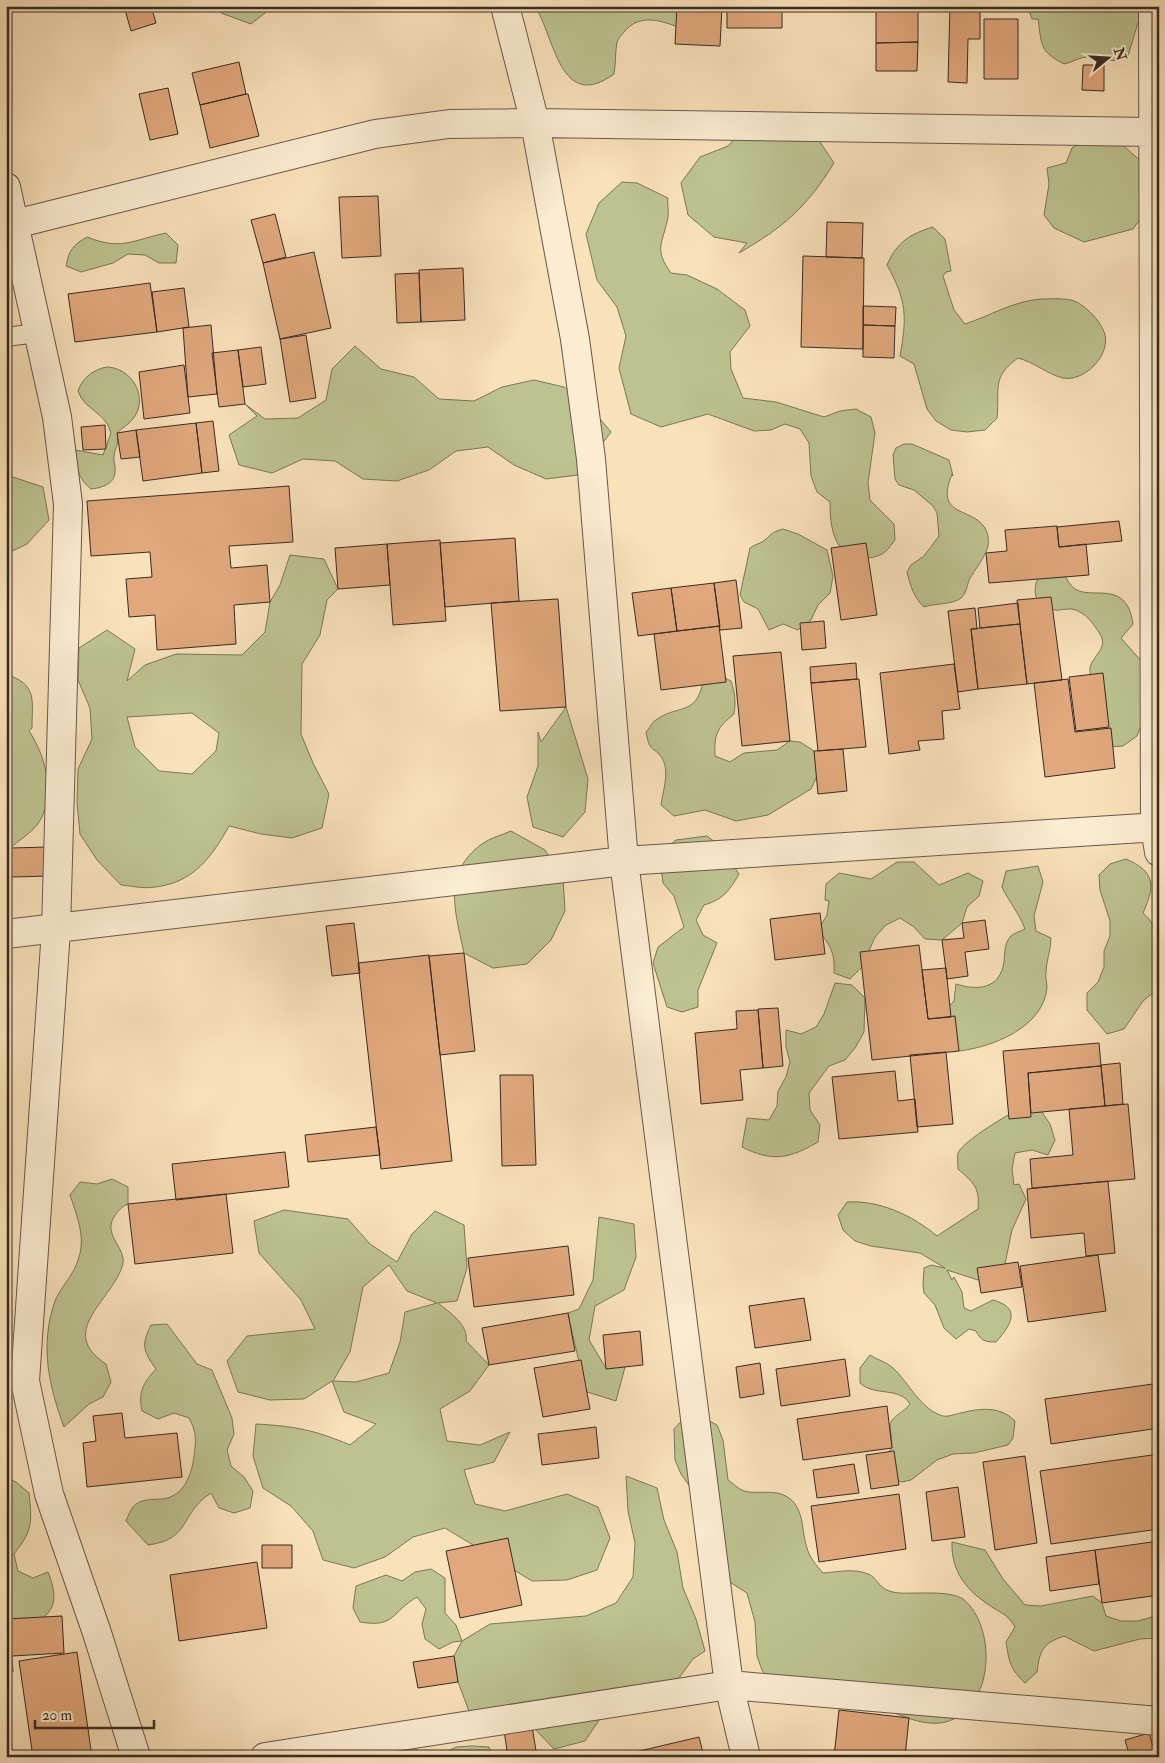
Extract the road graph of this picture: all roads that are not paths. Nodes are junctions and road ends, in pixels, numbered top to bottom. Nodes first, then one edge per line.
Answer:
1 (505, 6) edge
2 (1153, 6) edge
3 (535, 122) junction
4 (1152, 132) junction
5 (6, 187) edge
6 (15, 224) junction
7 (37, 333) junction
8 (6, 336) edge
9 (1158, 836) edge
10 (624, 861) junction
11 (56, 930) junction
12 (6, 934) edge
13 (16, 1382) edge
14 (729, 1685) junction
15 (1159, 1721) edge
16 (136, 1757) edge
17 (265, 1757) edge
18 (746, 1757) edge

1 - 3 street
2 - 4 street
3 - 4 street
3 - 6 street
3 - 10 street
4 - 9 street
5 - 6 street
6 - 7 street
7 - 8 lane
7 - 11 street
9 - 10 street
10 - 11 street
10 - 14 street
11 - 12 street
11 - 13 street
13 - 16 street
14 - 15 street
14 - 17 street
14 - 18 street

